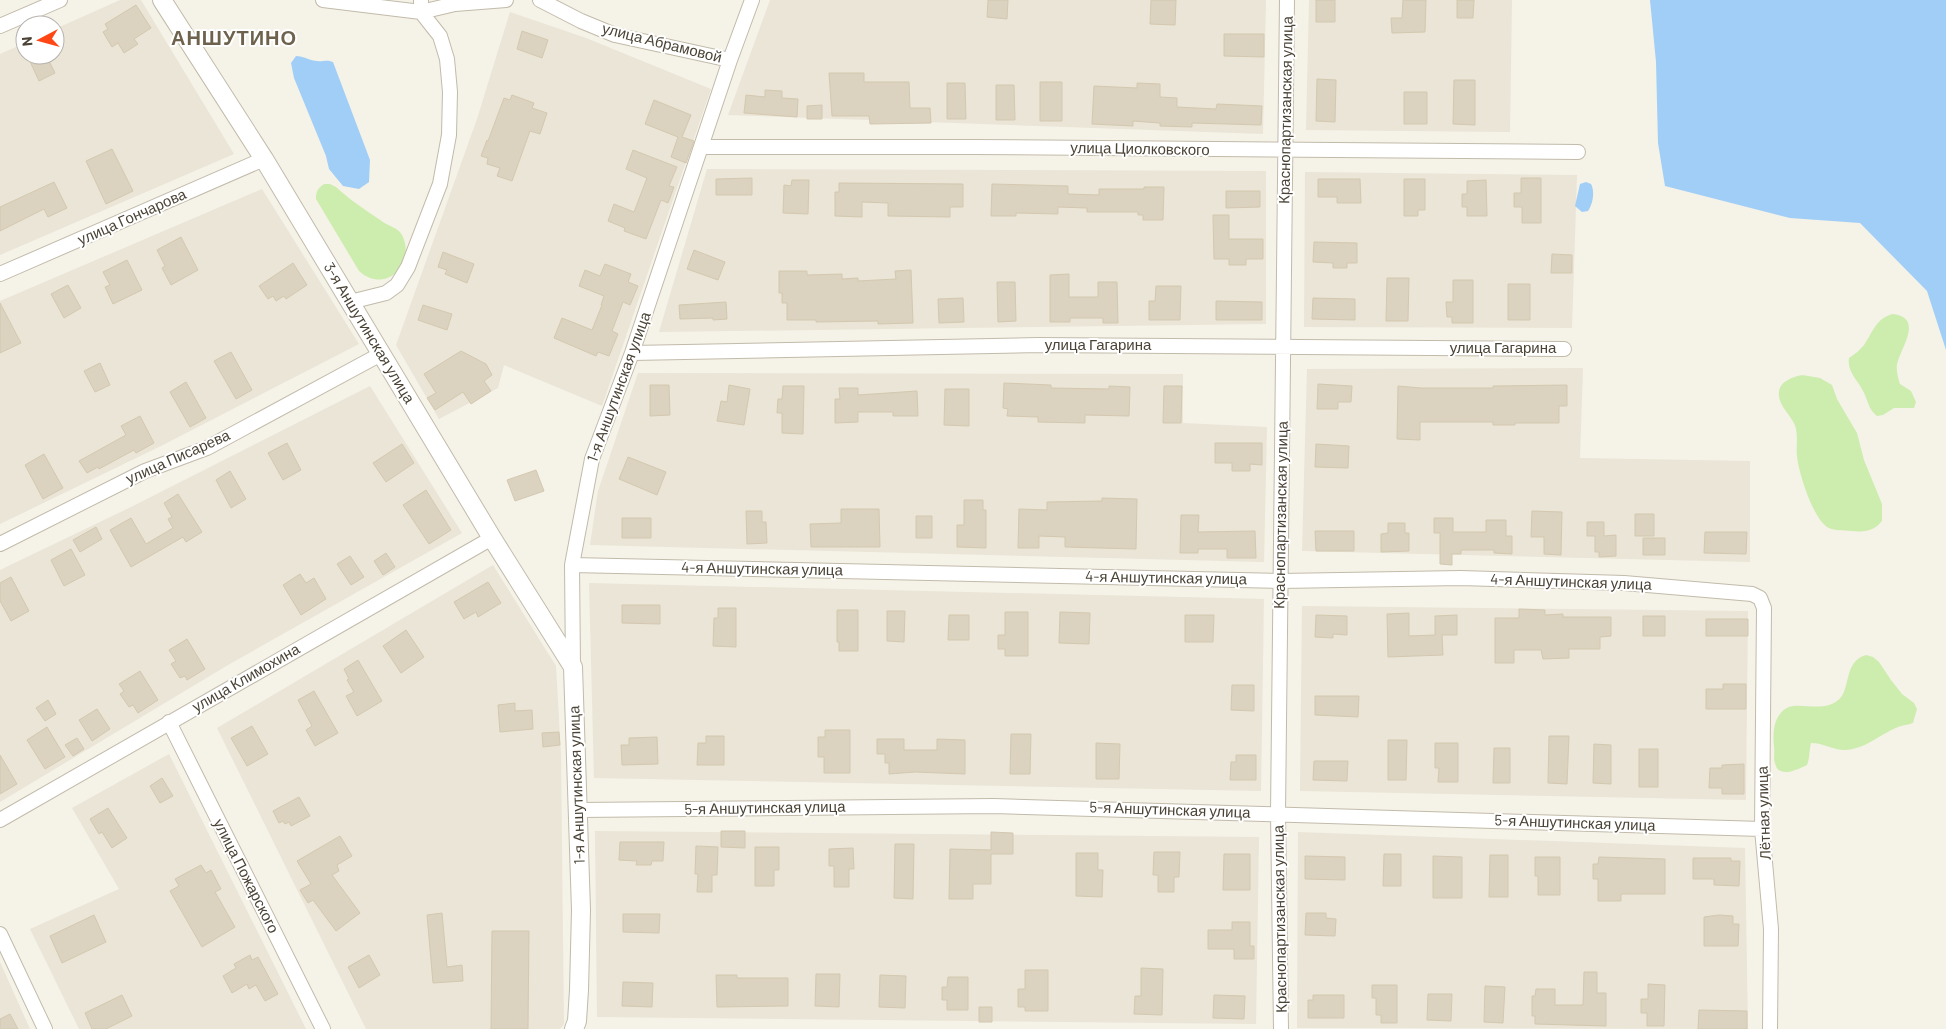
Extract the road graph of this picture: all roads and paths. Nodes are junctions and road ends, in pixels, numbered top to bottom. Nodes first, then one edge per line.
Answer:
1 (60, 0) edge
2 (162, 0) edge
3 (323, 0) edge
4 (506, 0) edge
5 (540, 0) edge
6 (752, 0) edge
7 (1287, 0) edge
8 (421, 6) edge
9 (0, 26) edge
10 (730, 60) junction
11 (702, 147) junction
12 (1286, 151) junction
13 (1578, 152) dead end
14 (264, 159) junction
15 (0, 274) edge
16 (350, 302) junction
17 (1283, 347) junction
18 (1564, 349) dead end
19 (632, 353) junction
20 (382, 354) junction
21 (492, 538) junction
22 (0, 544) edge
23 (572, 565) junction
24 (1281, 581) junction
25 (1760, 598) joint
26 (574, 667) junction
27 (169, 722) junction
28 (579, 810) junction
29 (1278, 813) junction
30 (0, 820) edge
31 (1762, 830) junction
32 (0, 934) edge
33 (45, 1029) edge
34 (322, 1029) edge
35 (574, 1029) edge
36 (1281, 1029) edge
37 (1770, 1029) edge

1 - 9 street
2 - 14 street, 3-я Аншутинская улица
3 - 8 street
4 - 8 street
5 - 10 street, улица Абрамовой
6 - 10 street, 1-я Аншутинская улица
7 - 12 street, Краснопартизанская улица
8 - 16 street
10 - 11 street, 1-я Аншутинская улица
11 - 12 street, улица Циолковского
11 - 19 street, 1-я Аншутинская улица
12 - 13 street, улица Циолковского
12 - 17 street, Краснопартизанская улица
14 - 15 street, улица Гончарова
14 - 16 street, 3-я Аншутинская улица
16 - 20 street, 3-я Аншутинская улица
17 - 18 street, улица Гагарина
17 - 19 street, улица Гагарина
17 - 24 street, Краснопартизанская улица
19 - 23 street, 1-я Аншутинская улица
20 - 21 street, 3-я Аншутинская улица
20 - 22 street, улица Писарева
21 - 26 street, 3-я Аншутинская улица
21 - 27 street, улица Климохина
23 - 24 street, 4-я Аншутинская улица
23 - 26 street, 1-я Аншутинская улица
24 - 25 street, 4-я Аншутинская улица
24 - 29 street, Краснопартизанская улица
25 - 31 street, Лётная улица
26 - 28 street, 1-я Аншутинская улица
27 - 30 street, улица Климохина
27 - 34 street, улица Пожарского
28 - 29 street, 5-я Аншутинская улица
28 - 35 street, 1-я Аншутинская улица
29 - 31 street, 5-я Аншутинская улица
29 - 36 street, Краснопартизанская улица
31 - 37 street, Лётная улица
32 - 33 street

